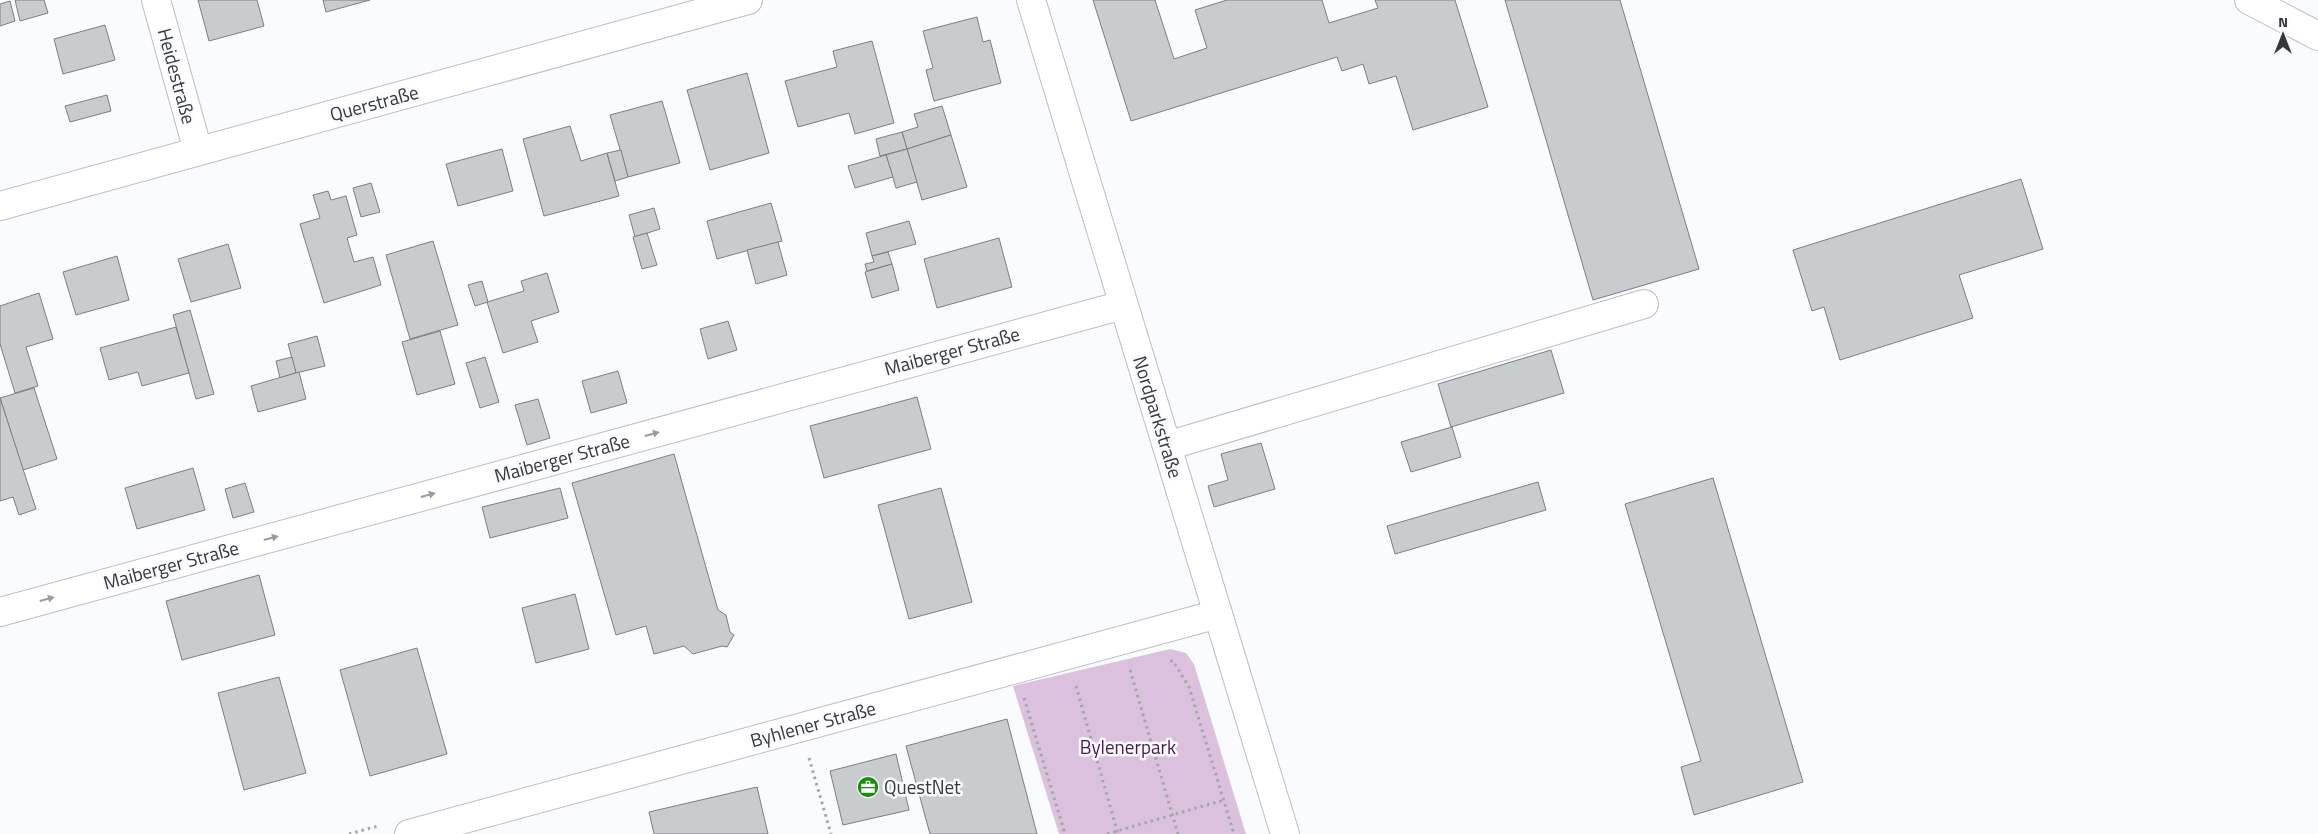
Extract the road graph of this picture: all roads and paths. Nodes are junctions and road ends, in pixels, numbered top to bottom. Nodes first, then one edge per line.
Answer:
1 (156, 0) edge
2 (748, 0) edge
3 (1031, 0) edge
4 (2249, 0) edge
5 (2318, 36) edge
6 (198, 151) junction
7 (0, 206) edge
8 (1123, 304) junction
9 (1644, 304) dead end
10 (1166, 446) junction
11 (0, 612) edge
12 (1218, 614) junction
13 (1164, 662) dead end
14 (1129, 664) dead end
15 (1074, 678) dead end
16 (1022, 692) dead end
17 (807, 752) dead end
18 (1224, 800) junction
19 (1173, 815) junction
20 (1118, 832) edge
21 (409, 834) edge
22 (831, 834) edge
23 (1065, 834) edge
24 (1107, 834) edge
25 (1178, 834) edge
26 (1234, 834) edge
27 (1285, 834) edge

1 - 6 street, Heidestraße
2 - 6 street, Querstraße
3 - 8 street, Nordparkstraße
4 - 5 street
6 - 7 street, Querstraße
8 - 10 street, Nordparkstraße
11 -> 8 street, Maiberger Straße
9 - 10 street
10 - 12 street, Nordparkstraße
12 - 21 street, Byhlener Straße
12 - 27 street, Nordparkstraße
13 - 18 path
14 - 19 path
15 - 20 path
16 - 23 path
17 - 22 path
18 - 19 path
18 - 26 path
19 - 20 path
19 - 25 path
20 - 24 path

